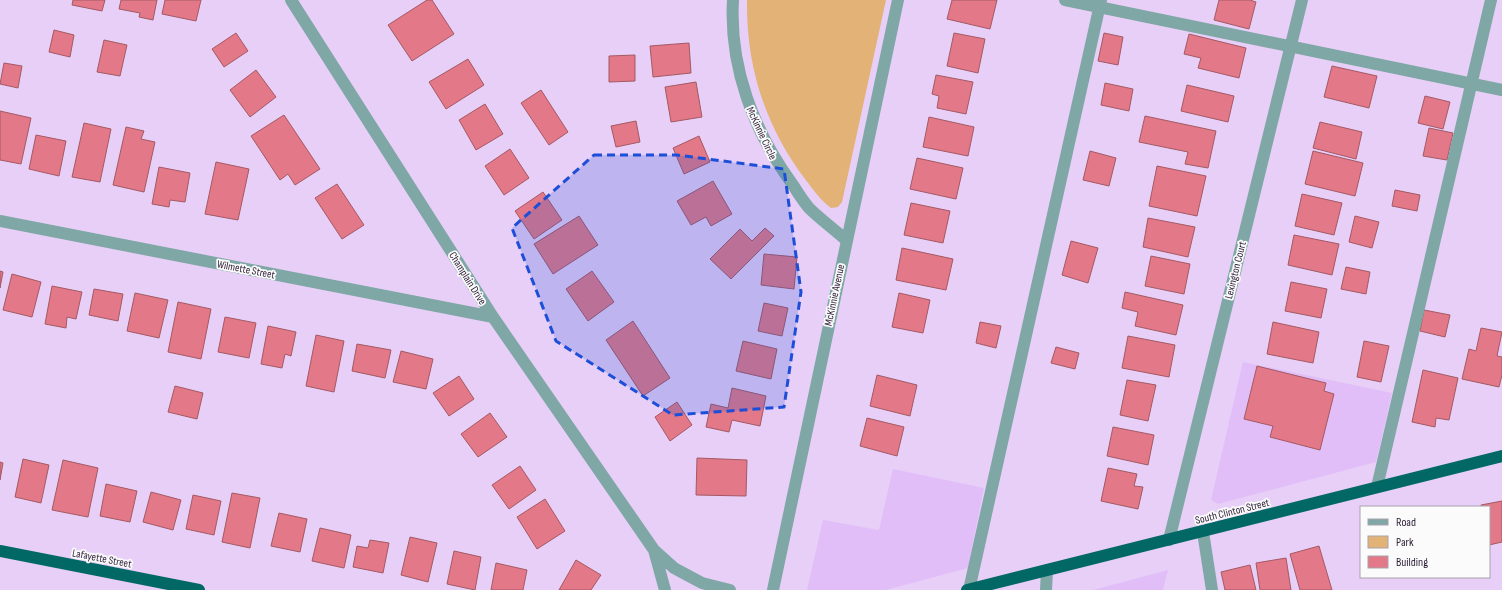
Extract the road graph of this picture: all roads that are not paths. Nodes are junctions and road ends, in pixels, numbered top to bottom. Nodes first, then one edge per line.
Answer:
1 (291, 0) edge
2 (734, 0) edge
3 (898, 0) edge
4 (1065, 0) edge
5 (1302, 0) edge
6 (1491, 0) edge
7 (1100, 3) edge
8 (1291, 46) junction
9 (1471, 84) junction
10 (1502, 90) edge
11 (0, 221) edge
12 (846, 240) junction
13 (493, 317) junction
14 (1502, 456) edge
15 (1377, 487) junction
16 (1203, 532) junction
17 (1169, 540) junction
18 (654, 550) junction
19 (0, 551) edge
20 (1047, 570) junction
21 (199, 590) edge
22 (665, 590) edge
23 (730, 590) edge
24 (773, 590) edge
25 (968, 590) edge
26 (1046, 590) edge
27 (1212, 590) edge

1 - 13 street, Champlain Drive
2 - 12 street, McKinnie Circle
3 - 12 street, McKinnie Avenue
4 - 7 street
5 - 8 street, Lexington Court
6 - 9 street
7 - 8 street
7 - 25 street
8 - 9 street
8 - 17 street, Lexington Court
9 - 10 street
9 - 15 street
11 - 13 street, Wilmette Street
12 - 24 street, McKinnie Avenue
13 - 18 street, Champlain Drive
14 - 15 highway, South Clinton Street
15 - 16 highway, South Clinton Street
16 - 17 highway, South Clinton Street
16 - 27 street
17 - 20 highway, South Clinton Street
18 - 22 street, Champlain Drive
18 - 23 street, Champlain Drive
19 - 21 highway, Lafayette Street
20 - 25 highway, South Clinton Street
20 - 26 street

